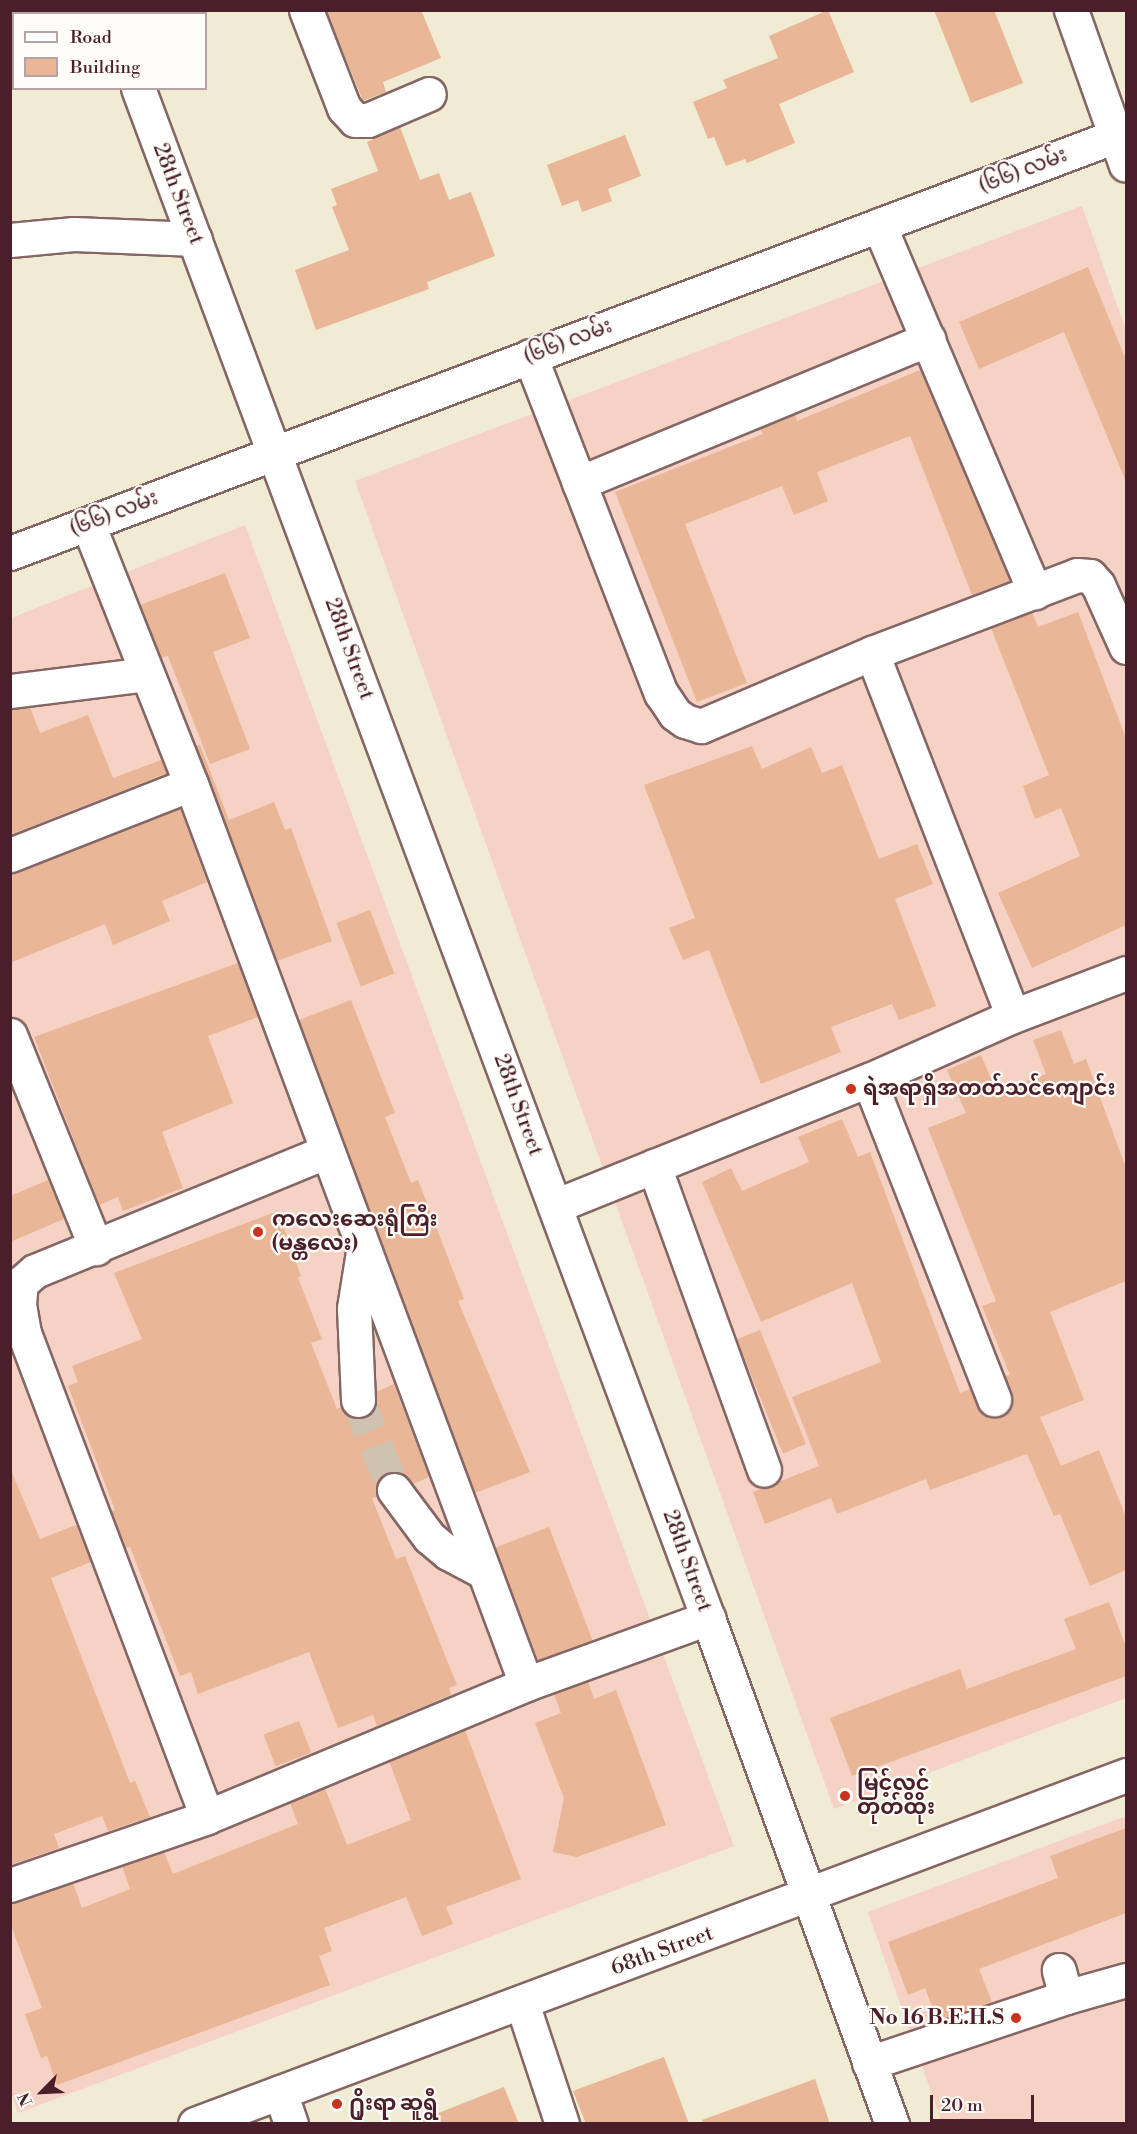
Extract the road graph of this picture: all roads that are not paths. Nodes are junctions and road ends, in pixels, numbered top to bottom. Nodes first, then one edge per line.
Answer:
1 (306, 10) edge
2 (1071, 10) edge
3 (139, 90) edge
4 (429, 94) dead end
5 (1123, 144) edge
6 (879, 225) junction
7 (195, 238) junction
8 (10, 240) edge
9 (928, 339) junction
10 (530, 356) junction
11 (276, 452) junction
12 (579, 483) junction
13 (88, 524) junction
14 (10, 553) edge
15 (1035, 592) junction
16 (1126, 647) edge
17 (872, 653) junction
18 (146, 674) junction
19 (10, 691) edge
20 (191, 784) junction
21 (10, 855) edge
22 (1126, 973) edge
23 (1013, 1016) junction
24 (10, 1035) edge
25 (869, 1080) junction
26 (325, 1152) junction
27 (654, 1166) junction
28 (555, 1206) junction
29 (96, 1248) junction
30 (363, 1251) junction
31 (17, 1336) edge
32 (994, 1399) dead end
33 (358, 1400) tunnel mouth
34 (764, 1470) dead end
35 (394, 1490) tunnel mouth
36 (484, 1572) junction
37 (708, 1618) junction
38 (526, 1684) junction
39 (1126, 1775) edge
40 (207, 1816) junction
41 (10, 1885) edge
42 (808, 1897) junction
43 (1126, 1980) edge
44 (522, 2003) junction
45 (869, 2063) junction
46 (280, 2092) junction
47 (195, 2124) edge
48 (291, 2124) edge
49 (562, 2124) edge
50 (892, 2124) edge

1 - 4 street
2 - 5 street
3 - 7 street, 28th Street
5 - 6 street, (၆၆) လမ်း
6 - 9 street
6 - 10 street, (၆၆) လမ်း
7 - 8 street
7 - 11 street, 28th Street
9 - 12 street
9 - 15 street
10 - 11 street, (၆၆) လမ်း
10 - 12 street
11 - 13 street, (၆၆) လမ်း
11 - 28 street, 28th Street
12 - 17 street
13 - 14 street, (၆၆) လမ်း
13 - 18 street
15 - 16 street
15 - 17 street
17 - 23 street
18 - 19 street
18 - 20 street
20 - 21 street
20 - 26 street
22 - 23 street
23 - 25 street
24 - 29 street
25 - 27 street
25 - 32 street
26 - 29 street
26 - 30 street
27 - 28 street
27 - 34 street
28 - 37 street, 28th Street
29 - 31 street
30 - 33 street
30 - 36 street
31 - 40 street
35 - 36 street
36 - 38 street
37 - 38 street
37 - 42 street, 28th Street
38 - 40 street
39 - 42 street, 68th Street
40 - 41 street
42 - 44 street, 68th Street
42 - 45 street, 28th Street
43 - 45 street
44 - 46 street, 68th Street
44 - 49 street
45 - 50 street, 28th Street
46 - 47 street, 68th Street
46 - 48 street

